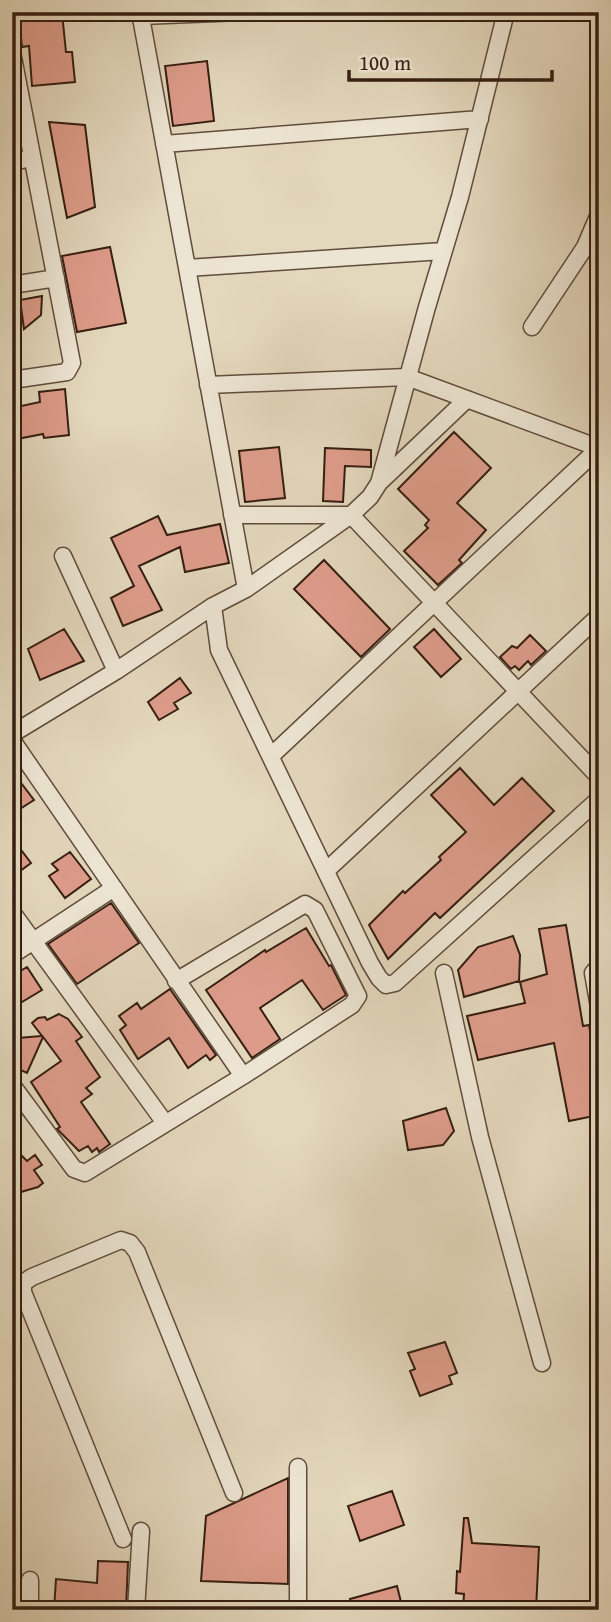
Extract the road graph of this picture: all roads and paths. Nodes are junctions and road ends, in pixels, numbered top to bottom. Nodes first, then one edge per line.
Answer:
1 (241, 12) edge
2 (506, 12) edge
3 (140, 14) edge
4 (12, 52) edge
5 (480, 119) junction
6 (164, 144) junction
7 (32, 158) junction
8 (12, 162) edge
9 (599, 214) edge
10 (443, 251) junction
11 (187, 268) junction
12 (56, 278) junction
13 (12, 285) edge
14 (532, 327) dead end
15 (407, 377) junction
16 (12, 380) edge
17 (208, 385) junction
18 (467, 399) junction
19 (599, 448) edge
20 (379, 483) junction
21 (232, 515) junction
22 (351, 515) junction
23 (63, 556) dead end
24 (246, 589) junction
25 (434, 603) junction
26 (213, 606) junction
27 (599, 616) edge
28 (116, 671) junction
29 (518, 691) junction
30 (12, 734) edge
31 (12, 740) edge
32 (271, 756) junction
33 (599, 778) edge
34 (599, 799) edge
35 (327, 870) junction
36 (114, 888) junction
37 (12, 912) edge
38 (33, 940) junction
39 (12, 955) edge
40 (599, 966) edge
41 (444, 973) dead end
42 (176, 981) junction
43 (599, 1007) edge
44 (243, 1076) junction
45 (12, 1084) edge
46 (165, 1123) junction
47 (542, 1363) dead end
48 (298, 1467) dead end
49 (233, 1493) dead end
50 (141, 1531) dead end
51 (123, 1539) dead end
52 (30, 1580) dead end
53 (30, 1610) edge
54 (136, 1610) edge
55 (298, 1610) edge

1 - 3 street
2 - 5 street
3 - 6 street
4 - 7 street
5 - 6 street
5 - 10 street
6 - 11 street
7 - 8 street
7 - 12 street
9 - 14 street
10 - 11 street
10 - 15 street
11 - 17 street
12 - 13 street
12 - 16 street
15 - 17 street
15 - 18 street
15 - 20 street
17 - 21 street
18 - 19 street
18 - 20 street
19 - 25 street
20 - 22 street
21 - 22 street
21 - 24 street
22 - 24 street
22 - 25 street
23 - 28 street
24 - 26 street
25 - 29 street
25 - 32 street
26 - 28 street
26 - 32 street
27 - 29 street
28 - 30 street
29 - 33 street
29 - 35 street
31 - 36 street
32 - 35 street
34 - 35 street
36 - 38 street
36 - 42 street
37 - 38 street
38 - 39 street
38 - 46 street
40 - 43 street
41 - 47 street
42 - 44 street
42 - 44 street
44 - 46 street
45 - 46 street
48 - 55 street
49 - 51 street
50 - 54 street
52 - 53 street

